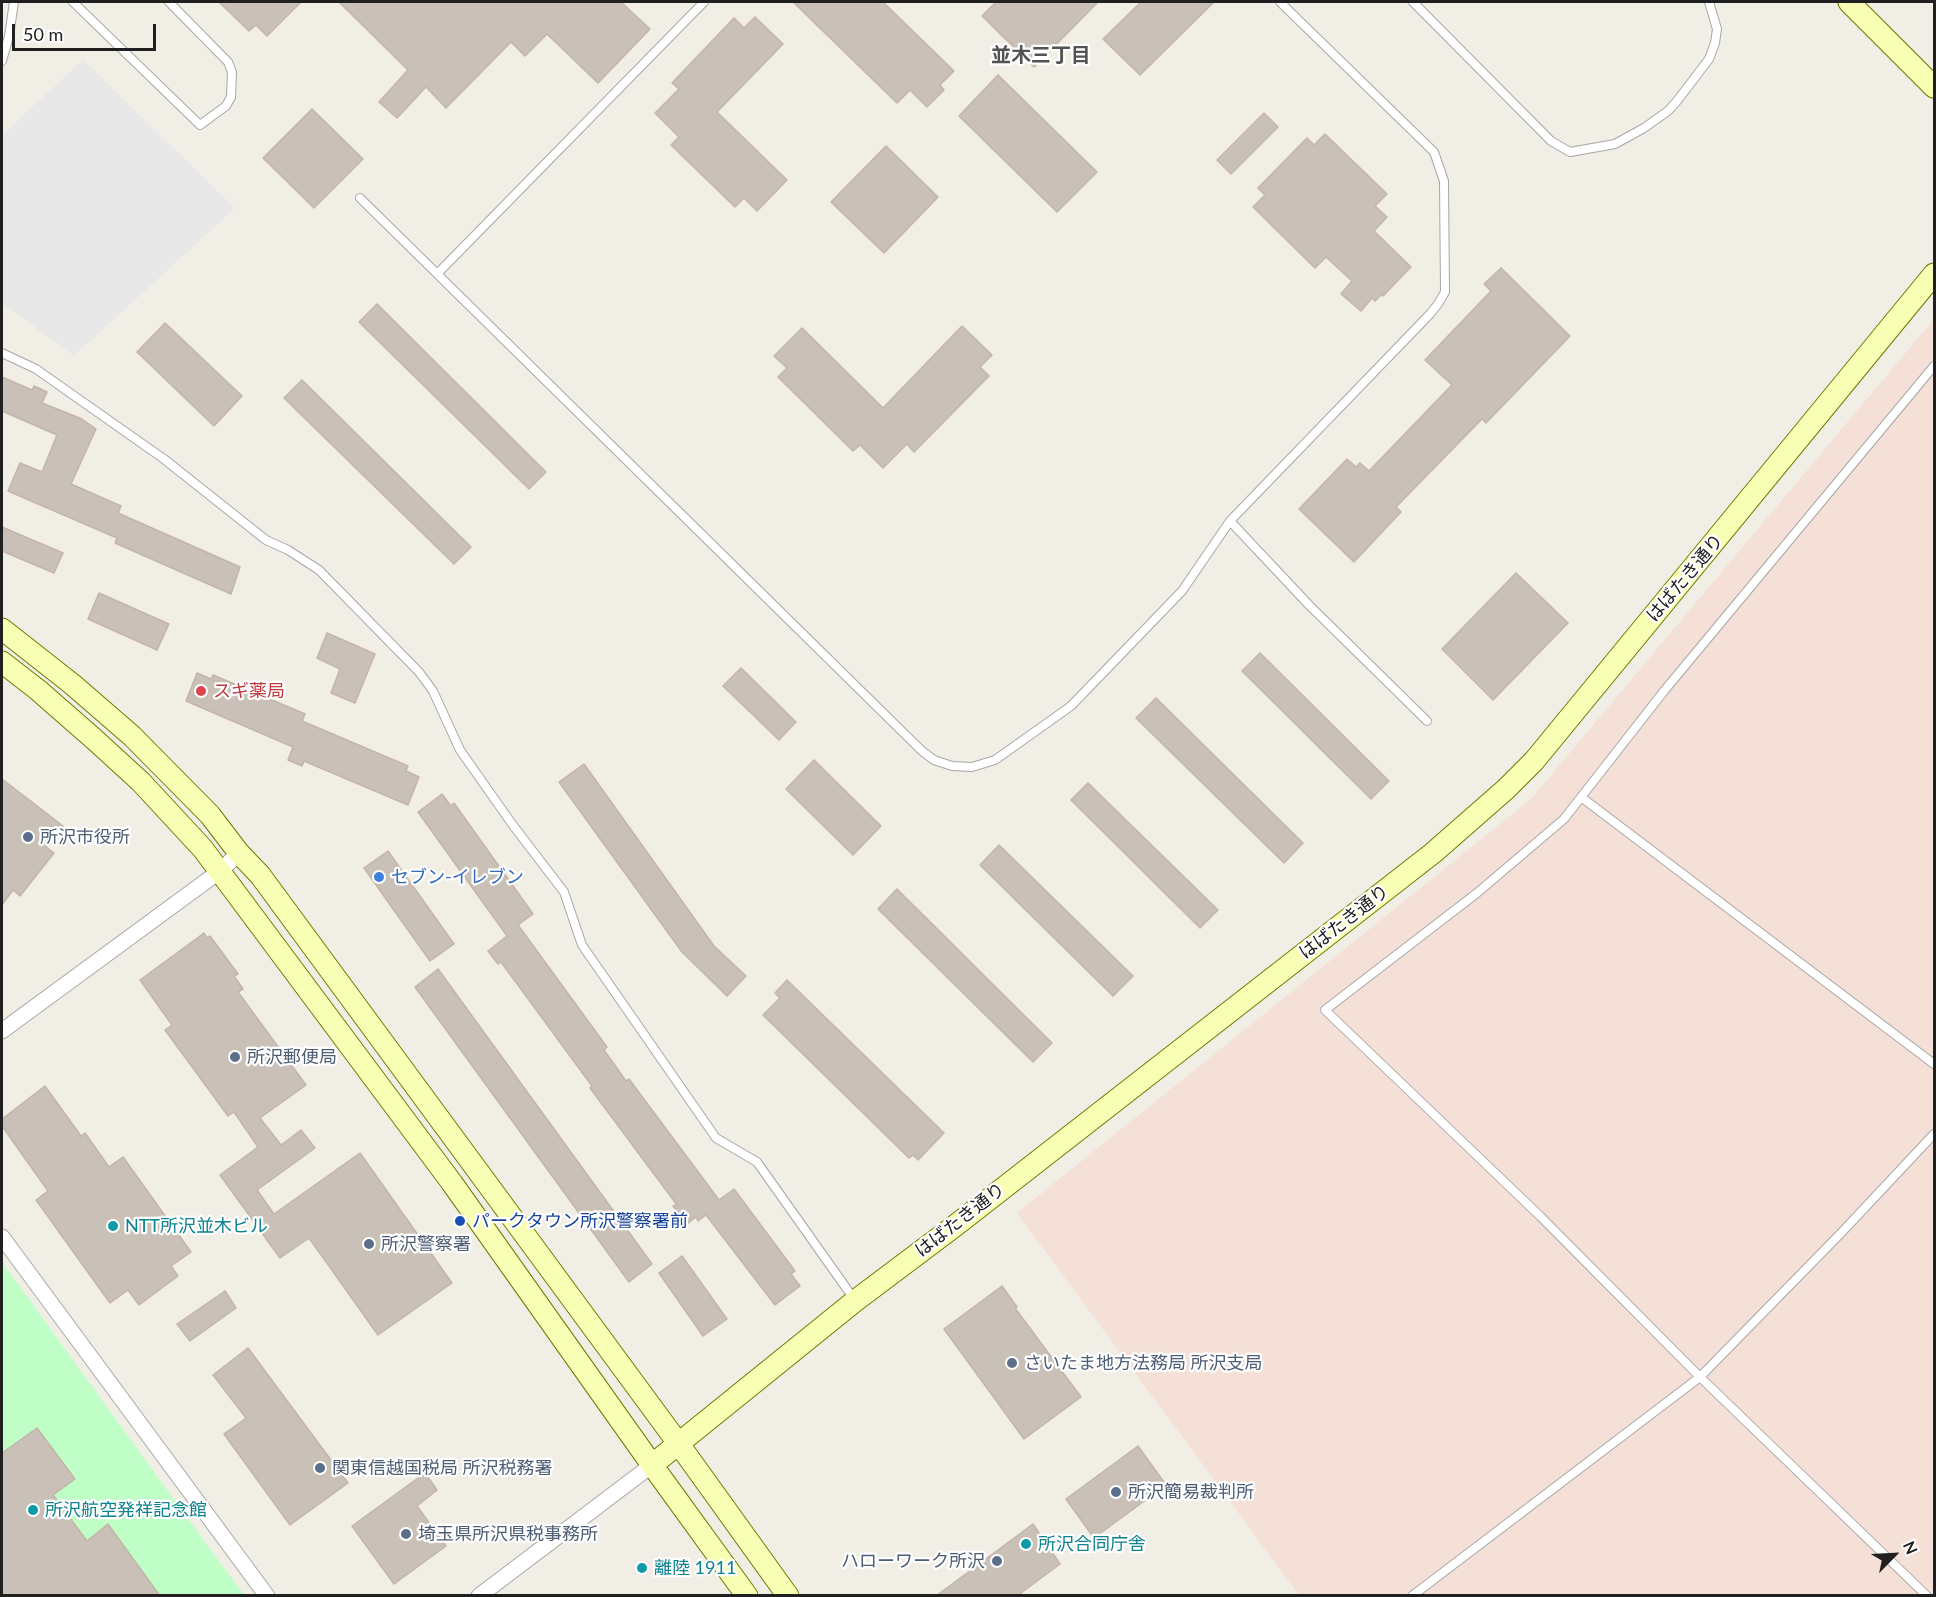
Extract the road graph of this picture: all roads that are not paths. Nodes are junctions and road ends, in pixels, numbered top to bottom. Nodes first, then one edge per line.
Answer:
1 (14, 2) edge
2 (73, 2) edge
3 (169, 2) edge
4 (704, 2) edge
5 (1280, 2) edge
6 (1413, 2) edge
7 (1709, 2) edge
8 (1849, 2) edge
9 (2, 61) edge
10 (1935, 87) edge
11 (360, 198) dead end
12 (438, 273) junction
13 (1935, 274) edge
14 (2, 353) edge
15 (1935, 366) edge
16 (1230, 521) junction
17 (2, 629) edge
18 (2, 662) edge
19 (1427, 721) dead end
20 (1581, 797) junction
21 (239, 853) junction
22 (220, 871) junction
23 (2, 1031) edge
24 (1935, 1064) edge
25 (1935, 1134) edge
26 (2, 1237) edge
27 (855, 1301) junction
28 (1700, 1377) junction
29 (678, 1443) junction
30 (652, 1465) junction
31 (267, 1596) edge
32 (479, 1596) edge
33 (747, 1596) edge
34 (788, 1596) edge
35 (1412, 1596) edge
36 (1927, 1596) edge

1 - 9 lane
2 - 3 lane
4 - 12 lane
5 - 16 lane
6 - 7 lane
8 - 10 street
11 - 12 lane
12 - 16 lane
13 - 27 street, はばたき通り
14 - 27 lane
15 - 20 lane
16 - 19 lane
17 - 21 street
18 - 22 street
20 - 24 lane
20 - 28 lane
21 - 22 street
21 - 29 street
22 - 23 street
22 - 30 street
25 - 28 lane
26 - 31 street
27 - 29 street, はばたき通り
28 - 35 lane
28 - 36 lane
29 - 30 street, はばたき通り
29 - 34 street
30 - 32 street
30 - 33 street

